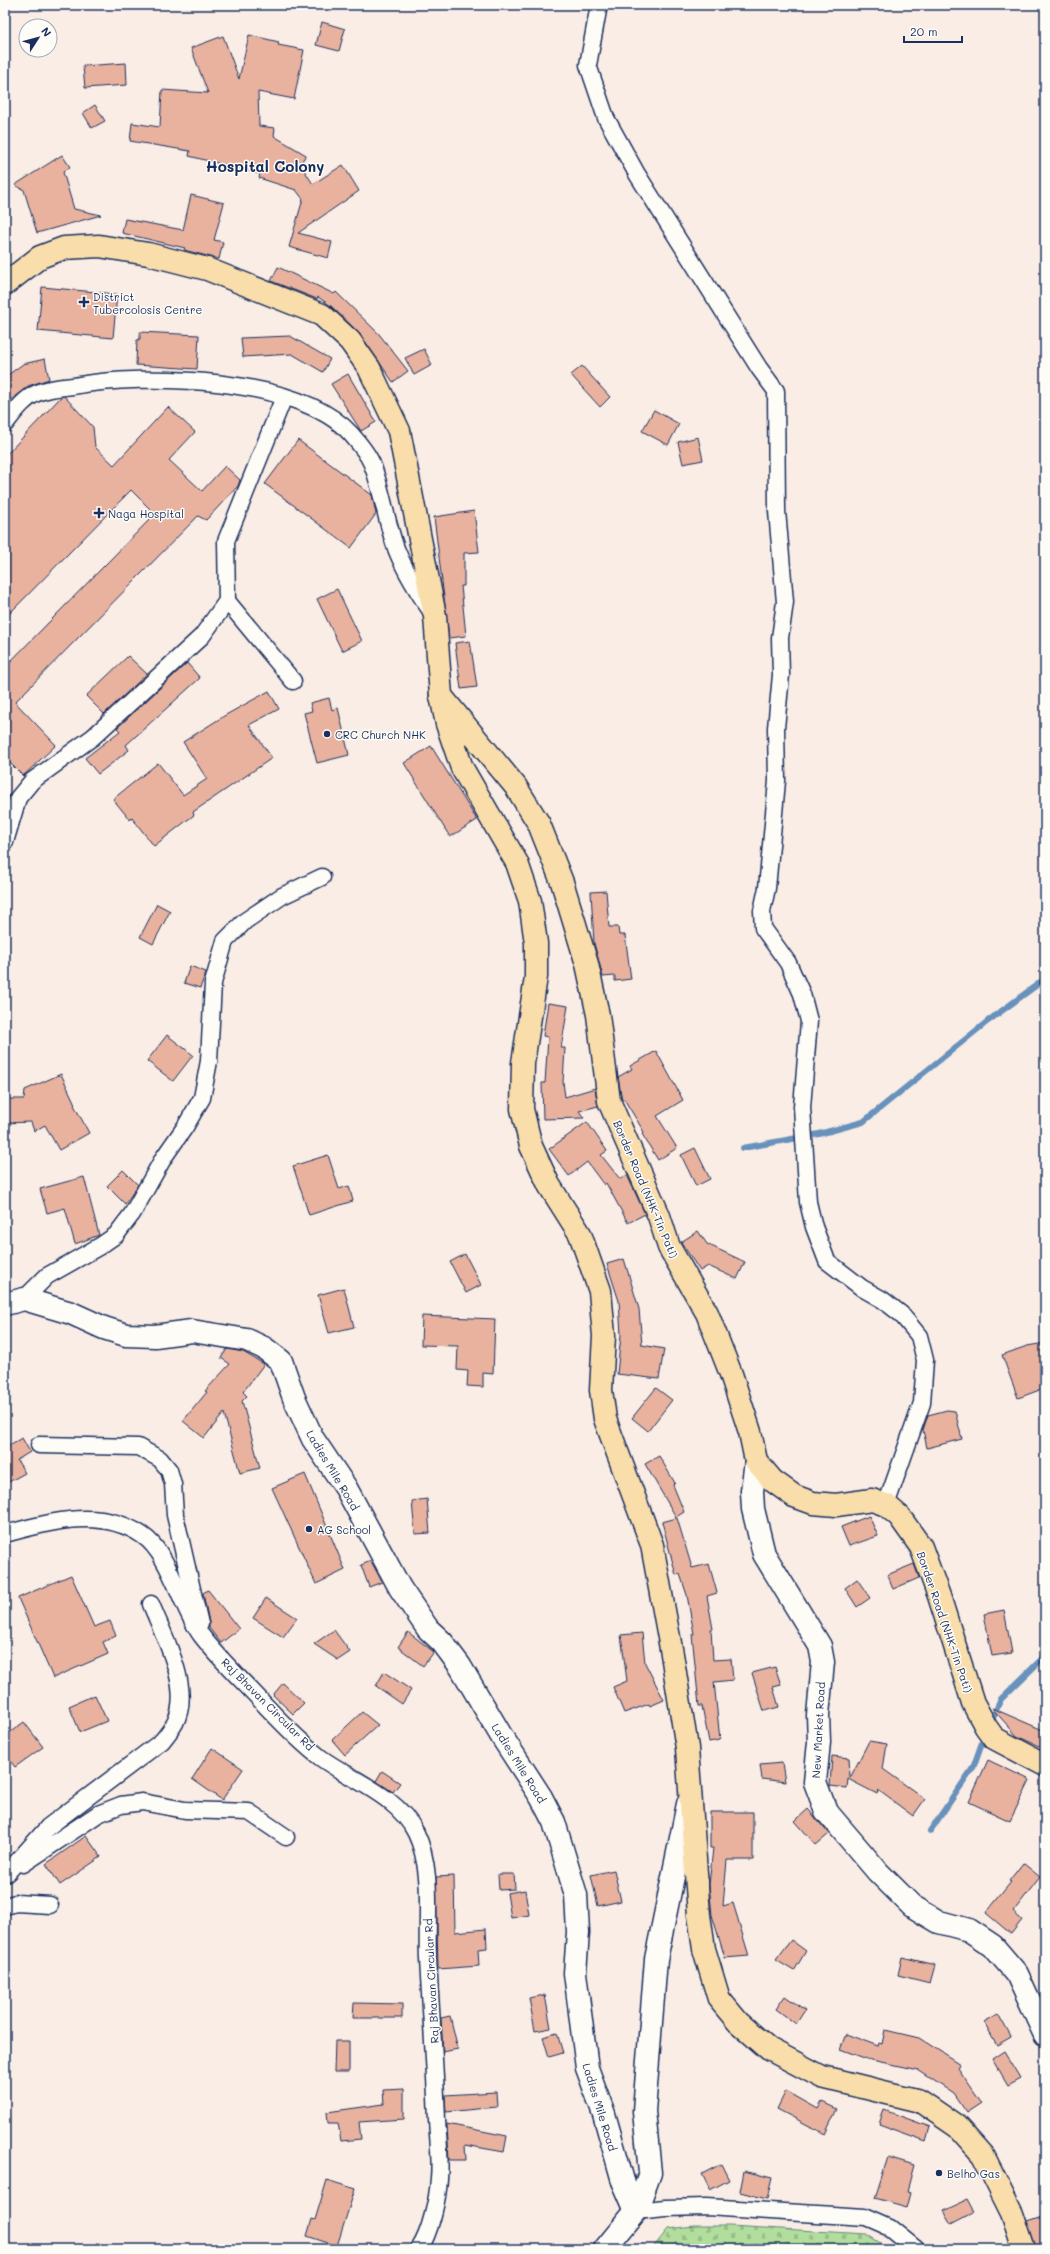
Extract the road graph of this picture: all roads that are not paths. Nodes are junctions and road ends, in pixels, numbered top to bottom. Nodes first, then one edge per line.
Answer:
1 (598, 5) edge
2 (5, 284) edge
3 (284, 397) junction
4 (5, 424) edge
5 (227, 601) junction
6 (435, 616) junction
7 (292, 681) dead end
8 (441, 696) junction
9 (5, 842) edge
10 (322, 877) dead end
11 (15, 1301) edge
12 (38, 1445) dead end
13 (756, 1461) junction
14 (886, 1505) junction
15 (5, 1534) edge
16 (151, 1604) dead end
17 (202, 1637) junction
18 (1045, 1765) edge
19 (690, 1794) junction
20 (286, 1837) dead end
21 (6, 1873) edge
22 (50, 1905) dead end
23 (5, 1906) edge
24 (1045, 2035) edge
25 (636, 2211) junction
26 (419, 2249) edge
27 (605, 2249) edge
28 (916, 2249) edge
29 (1024, 2249) edge

1 - 14 street
2 - 6 main road
3 - 4 street
3 - 5 street
3 - 6 street
5 - 7 street
5 - 9 street
6 - 8 main road
8 - 13 main road, Border Road (NHK-Tin Pati)
8 - 19 main road
10 - 11 street
11 - 25 street, Ladies Mile Road
12 - 17 street
13 - 14 main road, Border Road (NHK-Tin Pati)
13 - 24 street, New Market Road
14 - 18 main road, Border Road (NHK-Tin Pati)
15 - 17 street, Raj Bhavan Circular Rd
16 - 21 street
17 - 26 street, Raj Bhavan Circular Rd
19 - 25 street
19 - 29 main road
20 - 21 street
22 - 23 street
25 - 27 street
25 - 28 street

